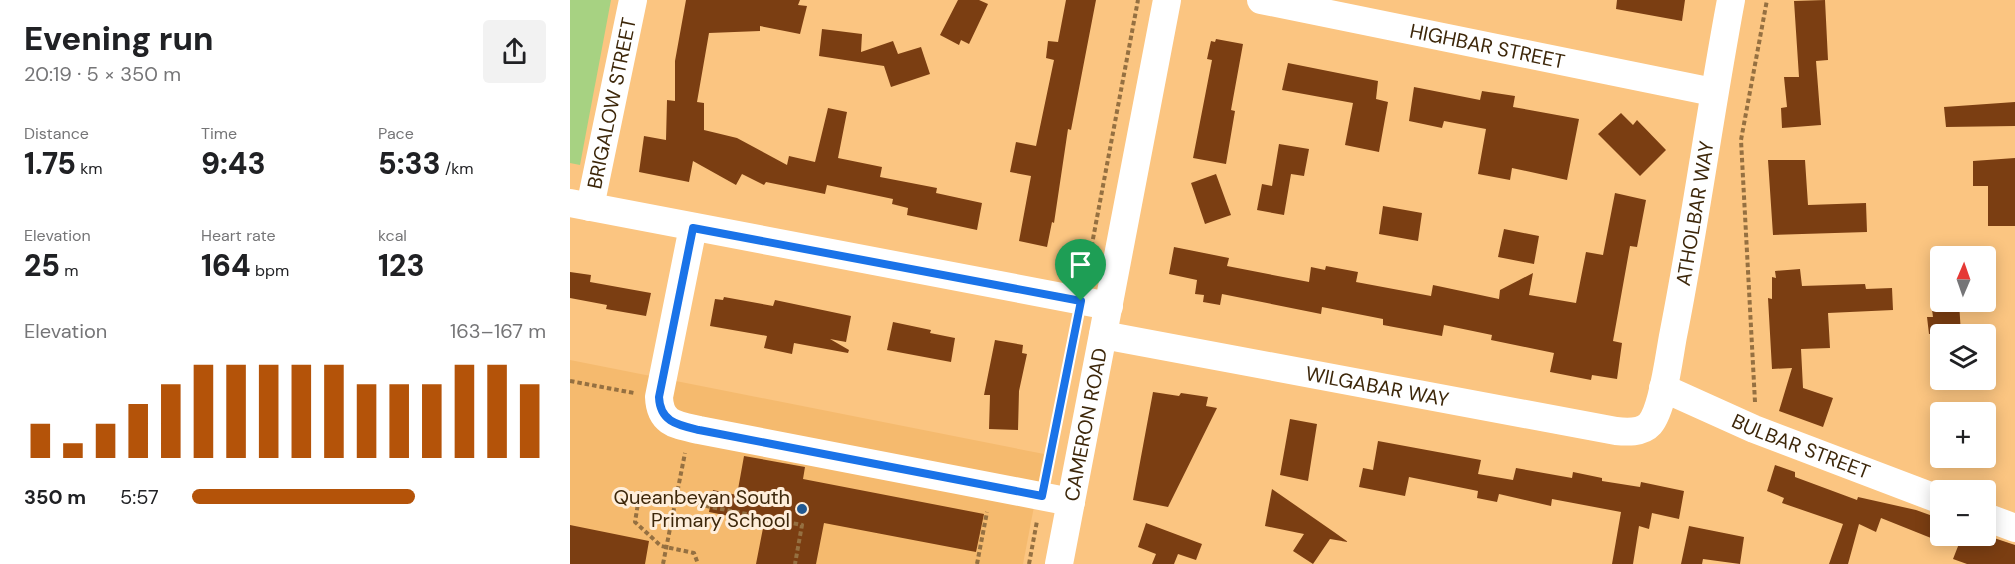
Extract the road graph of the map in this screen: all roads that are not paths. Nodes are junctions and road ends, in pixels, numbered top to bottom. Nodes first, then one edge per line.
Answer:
1 (633, 0) edge
2 (1167, 0) edge
3 (1260, 0) edge
4 (1731, 0) edge
5 (1713, 92) junction
6 (580, 205) edge
7 (693, 228) junction
8 (1109, 306) junction
9 (1103, 335) junction
10 (1663, 388) junction
11 (1650, 424) joint
12 (1930, 496) edge
13 (1071, 502) junction
14 (1996, 521) edge
15 (2015, 528) edge
16 (1059, 564) edge

1 - 6 street, BRIGALOW STREET
2 - 8 street, CAMERON ROAD
3 - 5 street, HIGHBAR STREET
4 - 5 street, ATHOLBAR WAY
5 - 10 street, ATHOLBAR WAY
6 - 7 street
7 - 8 street
7 - 13 street
8 - 9 street, CAMERON ROAD
9 - 11 street, WILGABAR WAY
9 - 13 street, CAMERON ROAD
10 - 11 street, ATHOLBAR WAY
10 - 12 street, BULBAR STREET
13 - 16 street, CAMERON ROAD
14 - 15 street

